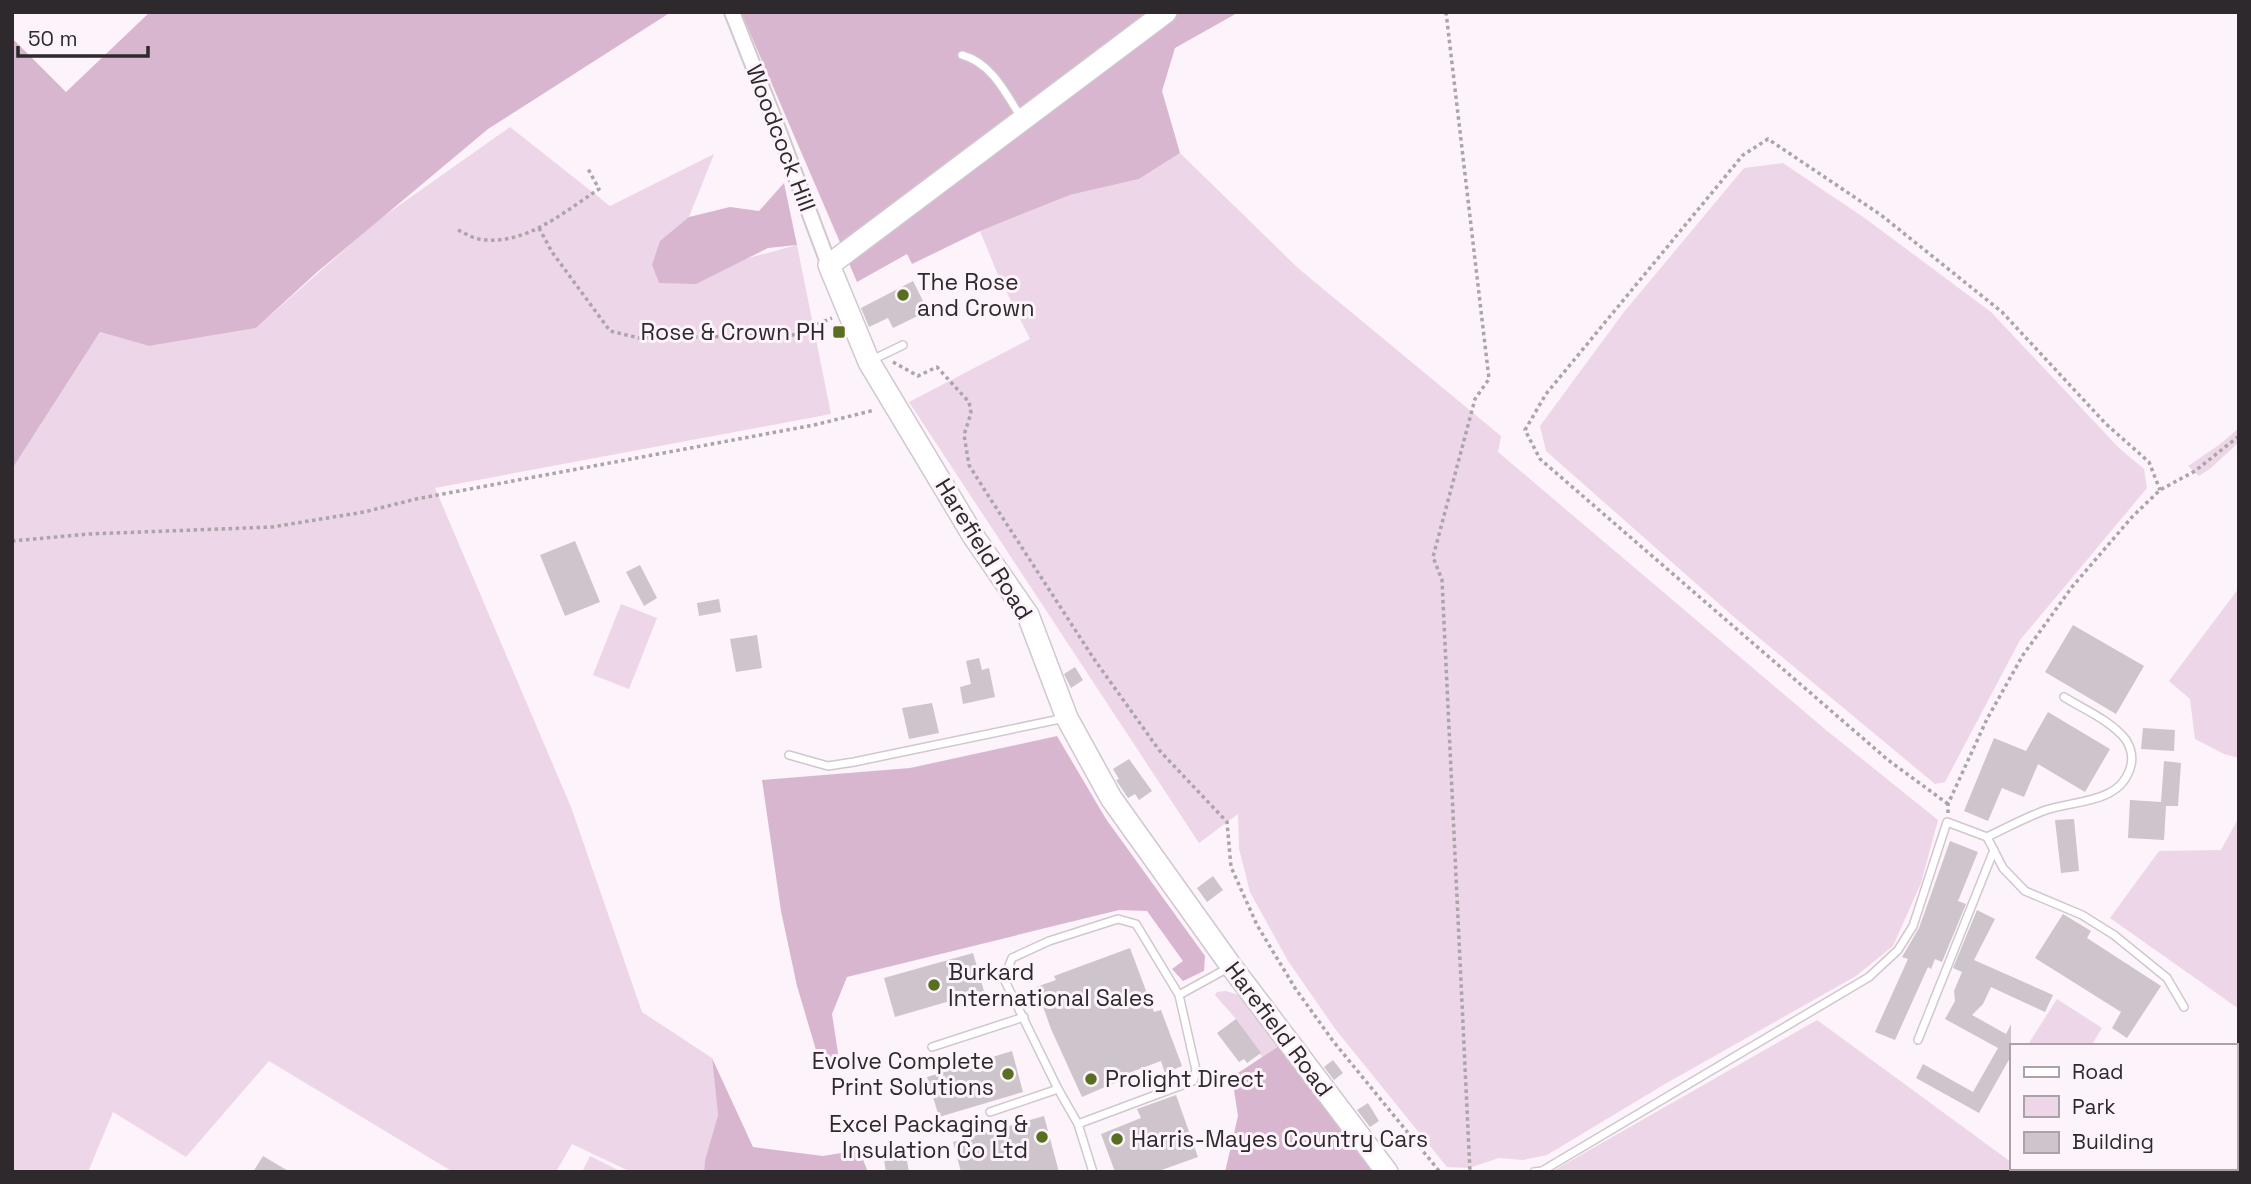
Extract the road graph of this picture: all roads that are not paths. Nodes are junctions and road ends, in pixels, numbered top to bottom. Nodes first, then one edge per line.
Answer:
1 (732, 12) edge
2 (1166, 12) edge
3 (962, 55) dead end
4 (1022, 120) junction
5 (829, 265) junction
6 (903, 345) dead end
7 (876, 360) junction
8 (2064, 697) dead end
9 (1067, 718) junction
10 (789, 755) dead end
11 (1987, 837) junction
12 (1994, 850) junction
13 (1231, 966) junction
14 (1179, 995) junction
15 (2184, 1007) dead end
16 (1024, 1017) junction
17 (1918, 1040) dead end
18 (932, 1047) dead end
19 (1058, 1089) junction
20 (990, 1112) dead end
21 (1078, 1124) junction
22 (1093, 1172) edge
23 (1387, 1172) edge
24 (1534, 1172) edge

1 - 5 street, Woodcock Hill
2 - 4 street
3 - 4 lane
4 - 5 street
5 - 7 street, Harefield Road
6 - 7 lane
7 - 9 street, Harefield Road
8 - 11 lane
9 - 10 lane
9 - 13 street, Harefield Road
11 - 12 lane
11 - 24 lane
12 - 15 lane
12 - 17 lane
13 - 14 lane
13 - 23 street, Harefield Road
14 - 16 lane
14 - 21 lane
16 - 18 lane
16 - 19 lane
19 - 20 lane
19 - 21 lane
21 - 22 lane

